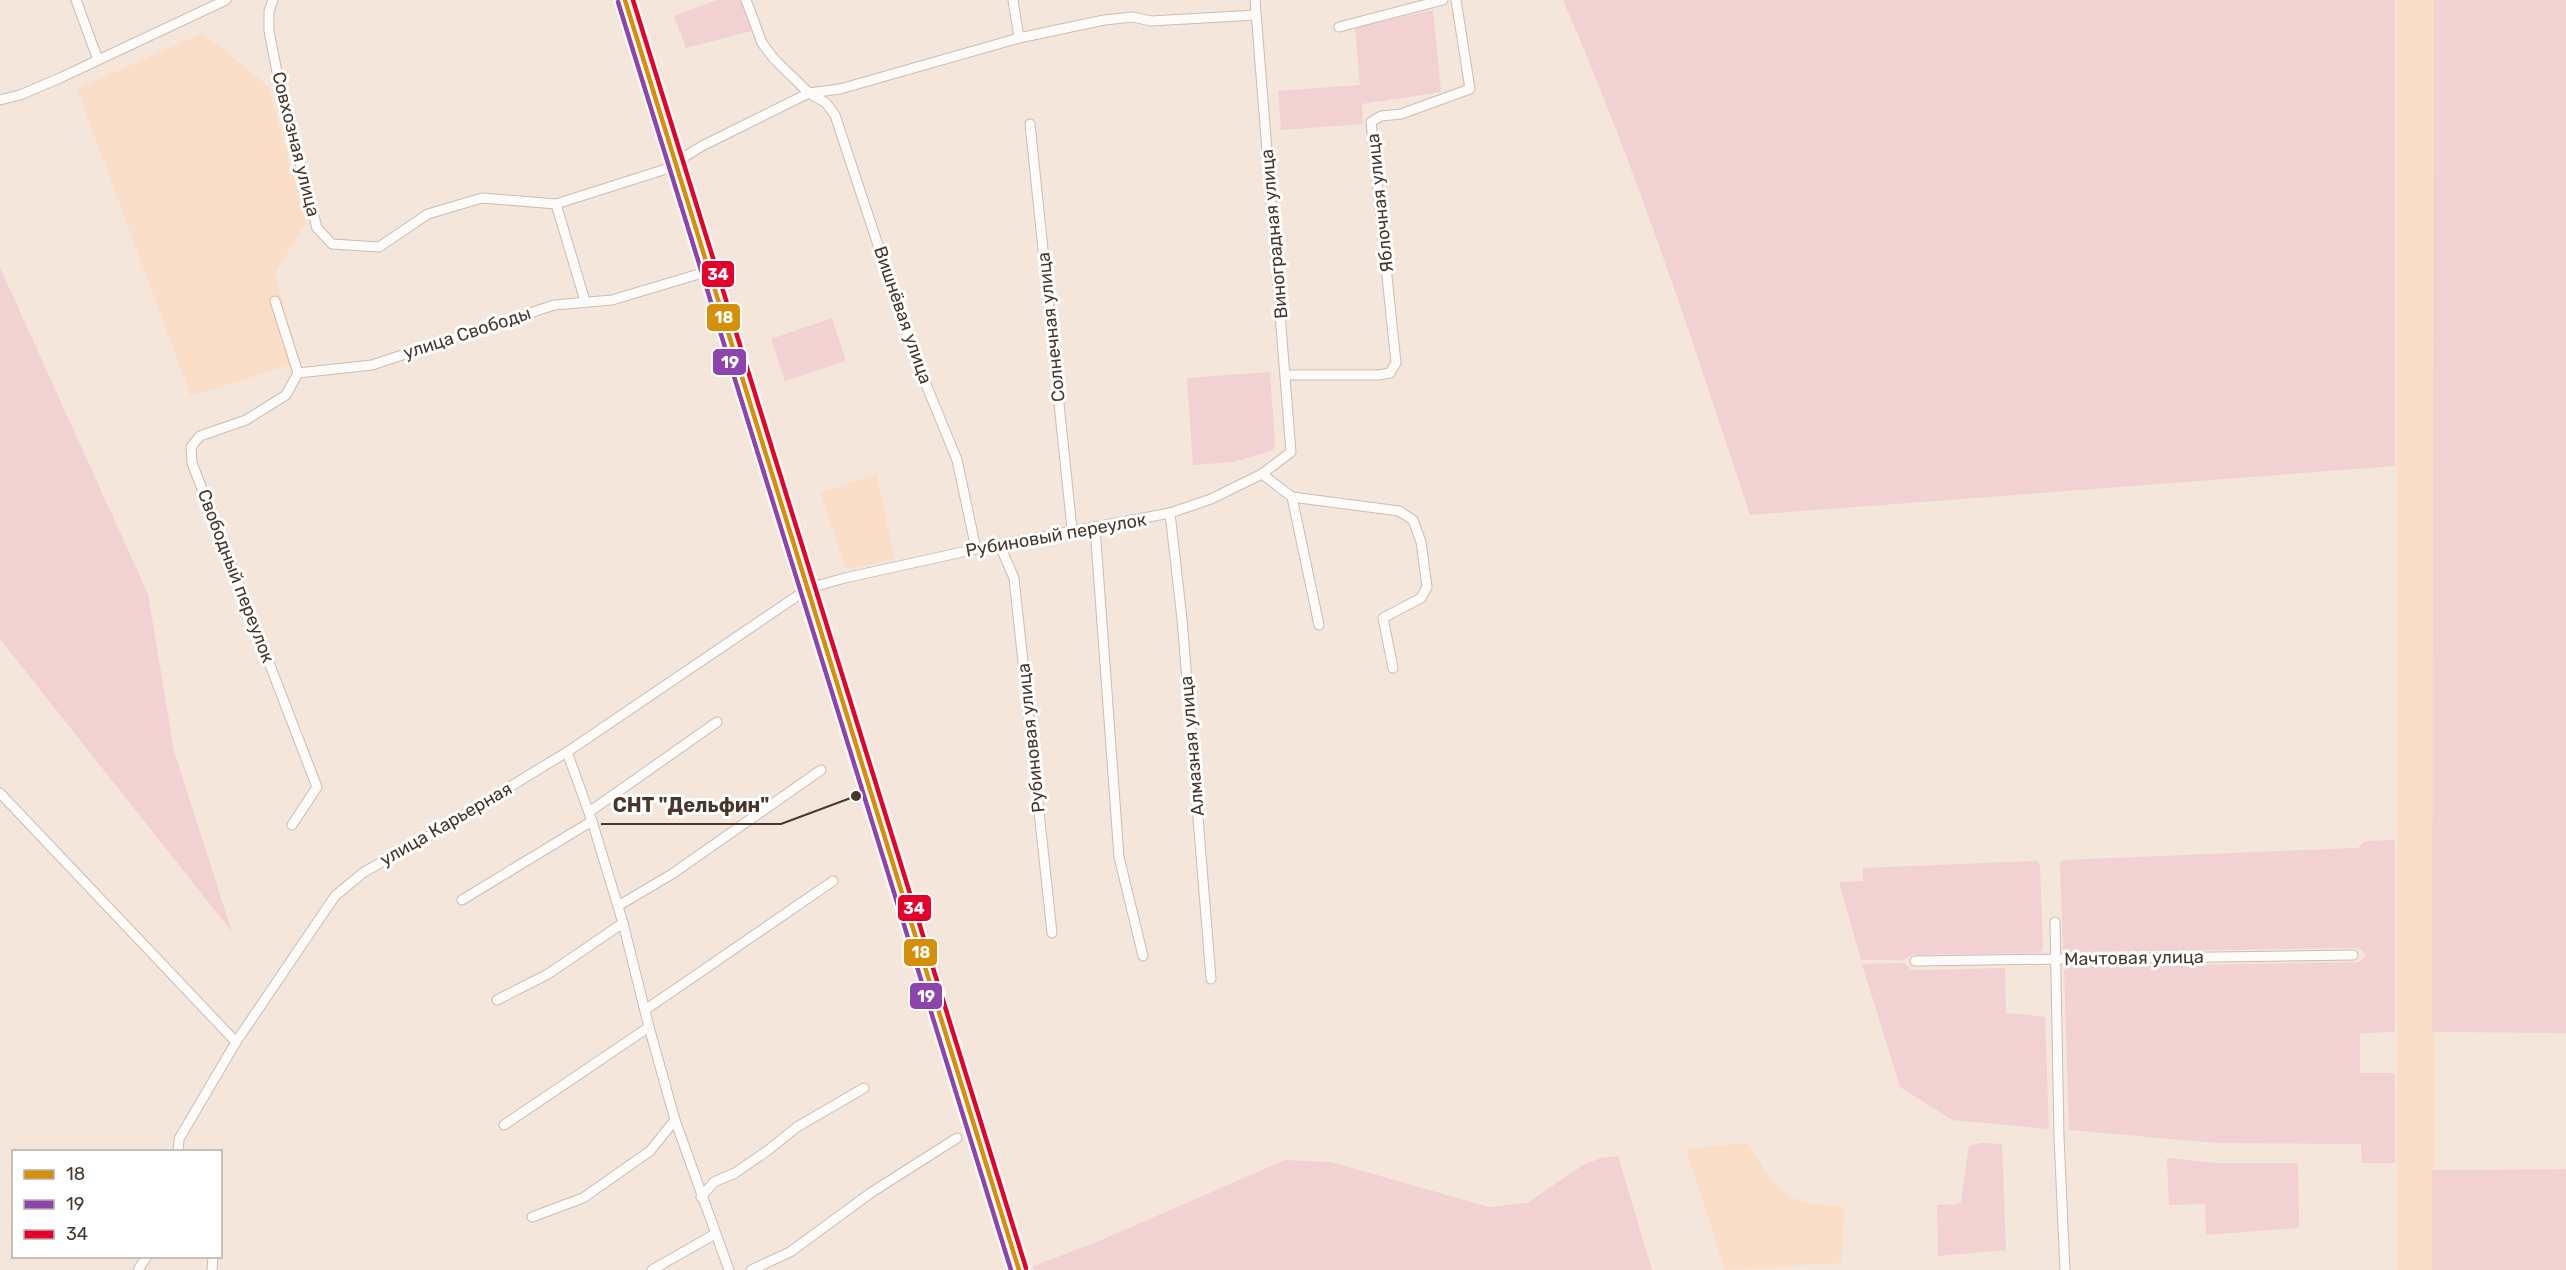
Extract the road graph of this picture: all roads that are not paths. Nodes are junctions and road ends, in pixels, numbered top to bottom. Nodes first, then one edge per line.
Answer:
1 (76, 0) edge
2 (226, 0) edge
3 (273, 0) edge
4 (625, 0) edge
5 (746, 0) edge
6 (1013, 0) edge
7 (1255, 0) edge
8 (1443, 0) edge
9 (1456, 0) edge
10 (1256, 15) junction
11 (1339, 27) dead end
12 (1019, 38) junction
13 (98, 60) junction
14 (809, 93) junction
15 (0, 100) edge
16 (1030, 124) dead end
17 (676, 162) junction
18 (556, 204) junction
19 (709, 271) junction
20 (275, 301) dead end
21 (585, 301) junction
22 (298, 373) junction
23 (1286, 375) junction
24 (1291, 453) joint
25 (1262, 474) junction
26 (1292, 497) junction
27 (1170, 513) junction
28 (1095, 527) junction
29 (1072, 529) junction
30 (1000, 546) junction
31 (976, 549) junction
32 (809, 588) junction
33 (1319, 625) dead end
34 (1393, 668) dead end
35 (717, 722) dead end
36 (567, 752) junction
37 (820, 770) dead end
38 (0, 793) edge
39 (590, 816) junction
40 (292, 825) dead end
41 (833, 881) dead end
42 (462, 900) dead end
43 (618, 906) junction
44 (2055, 922) dead end
45 (623, 923) junction
46 (1052, 933) dead end
47 (2353, 955) dead end
48 (1143, 956) dead end
49 (2056, 959) junction
50 (1915, 961) dead end
51 (1211, 980) dead end
52 (497, 1000) dead end
53 (645, 1010) junction
54 (649, 1028) junction
55 (236, 1042) junction
56 (864, 1088) dead end
57 (675, 1120) junction
58 (504, 1125) dead end
59 (957, 1138) dead end
60 (178, 1150) edge
61 (701, 1197) junction
62 (532, 1217) dead end
63 (715, 1234) junction
64 (652, 1270) edge
65 (729, 1270) edge
66 (751, 1270) edge
67 (1019, 1270) edge
68 (2065, 1270) edge

1 - 13 street
2 - 13 street
3 - 18 street, Совхозная улица
4 - 17 main road
5 - 14 street, Вишнёвая улица
6 - 12 street
7 - 10 street, Виноградная улица
8 - 11 street
9 - 23 street, Яблочная улица
10 - 12 street, Совхозная улица
10 - 23 street, Виноградная улица
12 - 14 street, Совхозная улица
13 - 15 street
14 - 17 street, Совхозная улица
14 - 31 street, Вишнёвая улица
16 - 29 street, Солнечная улица
17 - 18 street, Совхозная улица
17 - 19 main road
18 - 21 street
19 - 21 street, улица Свободы
19 - 32 main road
20 - 22 street
21 - 22 street, улица Свободы
22 - 40 street, Свободный переулок
23 - 24 street, Виноградная улица
24 - 25 street, Рубиновый переулок
25 - 26 street
25 - 27 street, Рубиновый переулок
26 - 33 street
26 - 34 street
27 - 28 street, Рубиновый переулок
27 - 51 street, Алмазная улица
28 - 29 street, Рубиновый переулок
28 - 48 street
29 - 30 street, Рубиновый переулок
30 - 31 street, Рубиновый переулок
30 - 46 street, Рубиновая улица
31 - 32 street, Рубиновый переулок
32 - 36 street, улица Карьерная
32 - 67 main road
35 - 39 street
36 - 39 street
36 - 55 street, улица Карьерная
37 - 43 street
38 - 55 street
39 - 42 street
39 - 43 street
41 - 53 street
43 - 45 street
44 - 49 street
45 - 52 street
45 - 53 street
47 - 49 street, Мачтовая улица
49 - 50 street, Мачтовая улица
49 - 68 street
53 - 54 street
54 - 57 street
54 - 58 street
55 - 60 street, улица Карьерная
56 - 61 street
57 - 61 street
57 - 62 street
59 - 66 street
61 - 63 street
63 - 64 street
63 - 65 street

